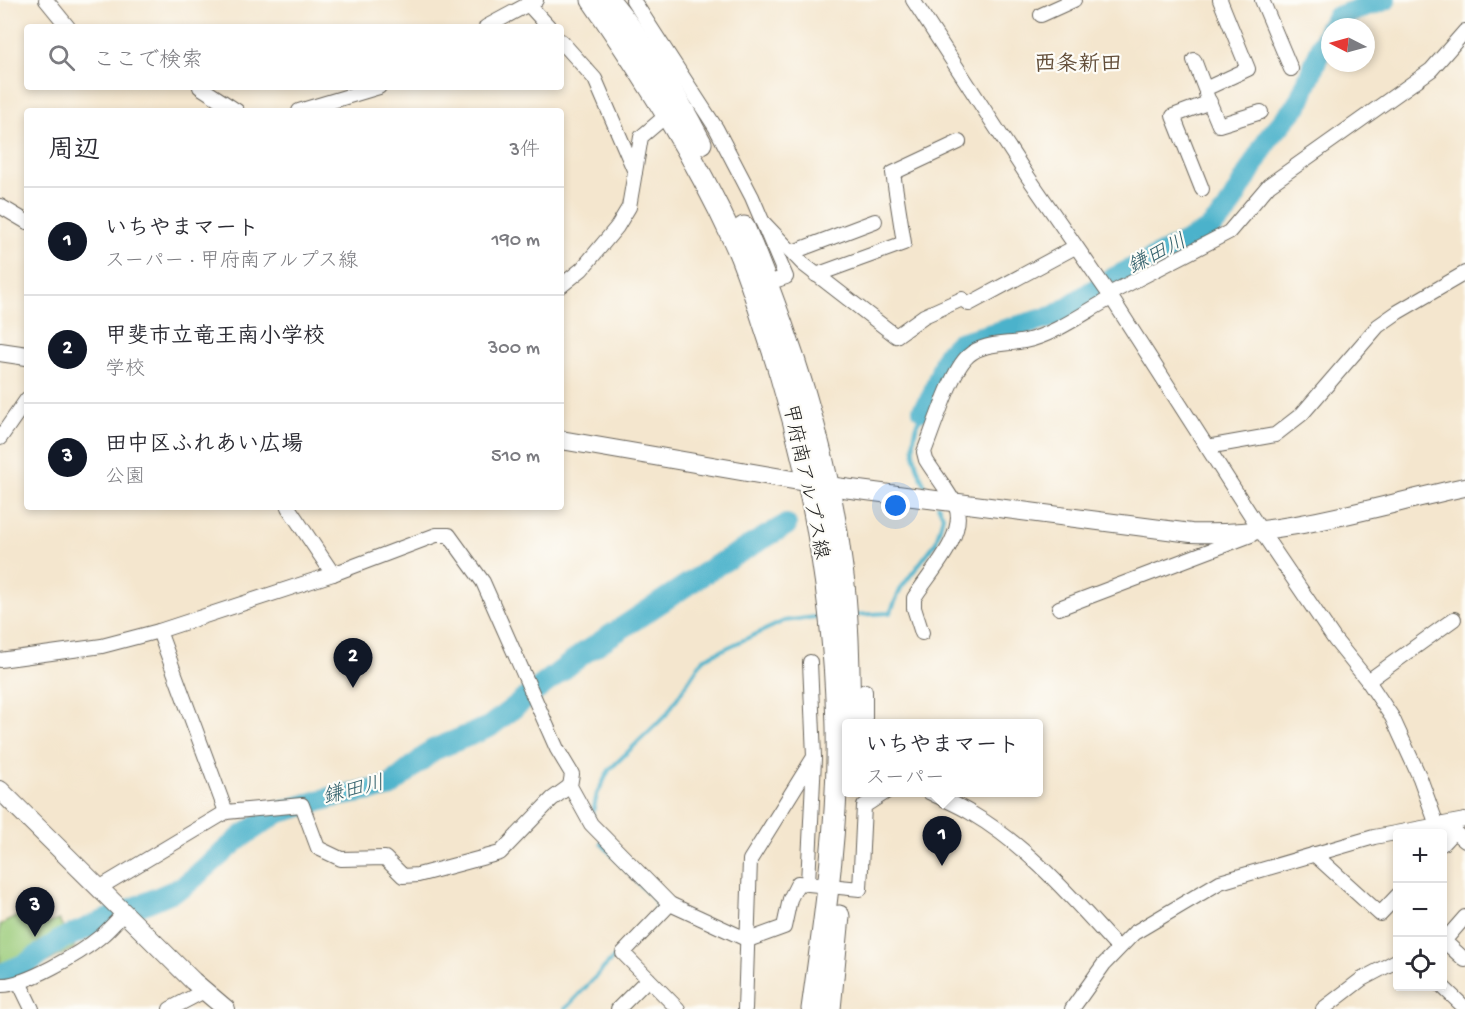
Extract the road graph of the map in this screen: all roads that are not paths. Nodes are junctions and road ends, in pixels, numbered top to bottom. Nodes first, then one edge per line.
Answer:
1 (46, 0) edge
2 (592, 0) edge
3 (609, 0) edge
4 (633, 0) edge
5 (913, 0) edge
6 (1074, 0) edge
7 (1220, 0) edge
8 (1266, 1) edge
9 (532, 2) edge
10 (1041, 15) dead end
11 (66, 24) edge
12 (492, 24) edge
13 (547, 24) edge
14 (1465, 31) edge
15 (564, 44) edge
16 (1194, 60) dead end
17 (1291, 69) dead end
18 (205, 90) edge
19 (369, 90) edge
20 (1207, 96) junction
21 (232, 108) edge
22 (309, 108) edge
23 (1260, 112) dead end
24 (668, 114) junction
25 (959, 142) dead end
26 (635, 172) junction
27 (1202, 189) dead end
28 (0, 206) edge
29 (24, 220) edge
30 (762, 221) junction
31 (875, 221) dead end
32 (1075, 247) junction
33 (793, 252) junction
34 (1465, 273) edge
35 (816, 275) junction
36 (564, 284) edge
37 (760, 286) junction
38 (1110, 295) junction
39 (0, 352) edge
40 (24, 356) edge
41 (24, 403) edge
42 (0, 438) edge
43 (564, 440) edge
44 (1207, 447) junction
45 (807, 480) junction
46 (828, 486) junction
47 (1465, 487) edge
48 (949, 501) junction
49 (290, 510) edge
50 (1262, 531) junction
51 (333, 574) junction
52 (1059, 608) dead end
53 (1454, 619) dead end
54 (159, 631) junction
55 (922, 633) dead end
56 (0, 660) edge
57 (810, 662) dead end
58 (1368, 681) junction
59 (865, 691) dead end
60 (850, 719) edge
61 (865, 719) edge
62 (814, 757) junction
63 (570, 786) junction
64 (0, 790) edge
65 (859, 797) edge
66 (939, 797) edge
67 (226, 812) junction
68 (1465, 820) edge
69 (1445, 827) junction
70 (1465, 841) edge
71 (1314, 854) junction
72 (826, 885) junction
73 (99, 888) junction
74 (1393, 900) edge
75 (670, 904) junction
76 (124, 913) junction
77 (1465, 917) edge
78 (748, 940) junction
79 (1118, 948) junction
80 (1465, 960) edge
81 (1393, 963) edge
82 (648, 979) junction
83 (19, 982) junction
84 (0, 985) edge
85 (1447, 990) edge
86 (204, 991) junction
87 (1464, 1008) edge
88 (32, 1009) edge
89 (170, 1009) edge
90 (226, 1009) edge
91 (618, 1009) edge
92 (678, 1009) edge
93 (745, 1009) edge
94 (812, 1009) edge
95 (830, 1009) edge
96 (1072, 1009) edge
97 (1323, 1009) edge

1 - 11 street
2 - 24 main road, 甲府南アルプス線
3 - 37 main road, 甲府南アルプス線
4 - 30 street
5 - 32 street
6 - 10 street
7 - 20 street
8 - 17 street
9 - 12 street
9 - 13 street
14 - 38 street
15 - 26 street
16 - 20 street
18 - 21 street
19 - 22 street
20 - 23 street
20 - 27 street
24 - 26 street
24 - 37 main road, 甲府南アルプス線
25 - 35 street
26 - 36 street
28 - 29 street
30 - 33 street
30 - 37 street
31 - 33 street
32 - 35 street
32 - 38 street
33 - 35 street
34 - 44 street
37 - 45 main road, 甲府南アルプス線
37 - 46 main road, 甲府南アルプス線
38 - 44 street
38 - 48 street
39 - 40 street
41 - 42 street
43 - 45 street
44 - 50 street
45 - 46 street
45 - 72 main road, 甲府南アルプス線
46 - 48 street
46 - 60 main road, 甲府南アルプス線
47 - 50 street
48 - 50 street
48 - 55 street
49 - 51 street
50 - 52 street
50 - 58 street
51 - 54 street
51 - 63 street
53 - 58 street
54 - 56 street
54 - 67 street
57 - 62 street
58 - 69 street
59 - 61 street
62 - 72 street
62 - 78 street
63 - 67 street
63 - 75 street
64 - 73 street
65 - 72 main road, 甲府南アルプス線
66 - 79 street
67 - 73 street
68 - 69 street
69 - 70 street
69 - 71 street
71 - 74 street
71 - 79 street
72 - 78 street
72 - 94 main road, 甲府南アルプス線
72 - 95 main road, 甲府南アルプス線
73 - 76 street
75 - 78 street
75 - 82 street
76 - 83 street
76 - 86 street
77 - 80 street
78 - 93 street
79 - 96 street
81 - 97 street
82 - 91 street
82 - 92 street
83 - 84 street
83 - 88 street
85 - 87 street
86 - 89 street
86 - 90 street

